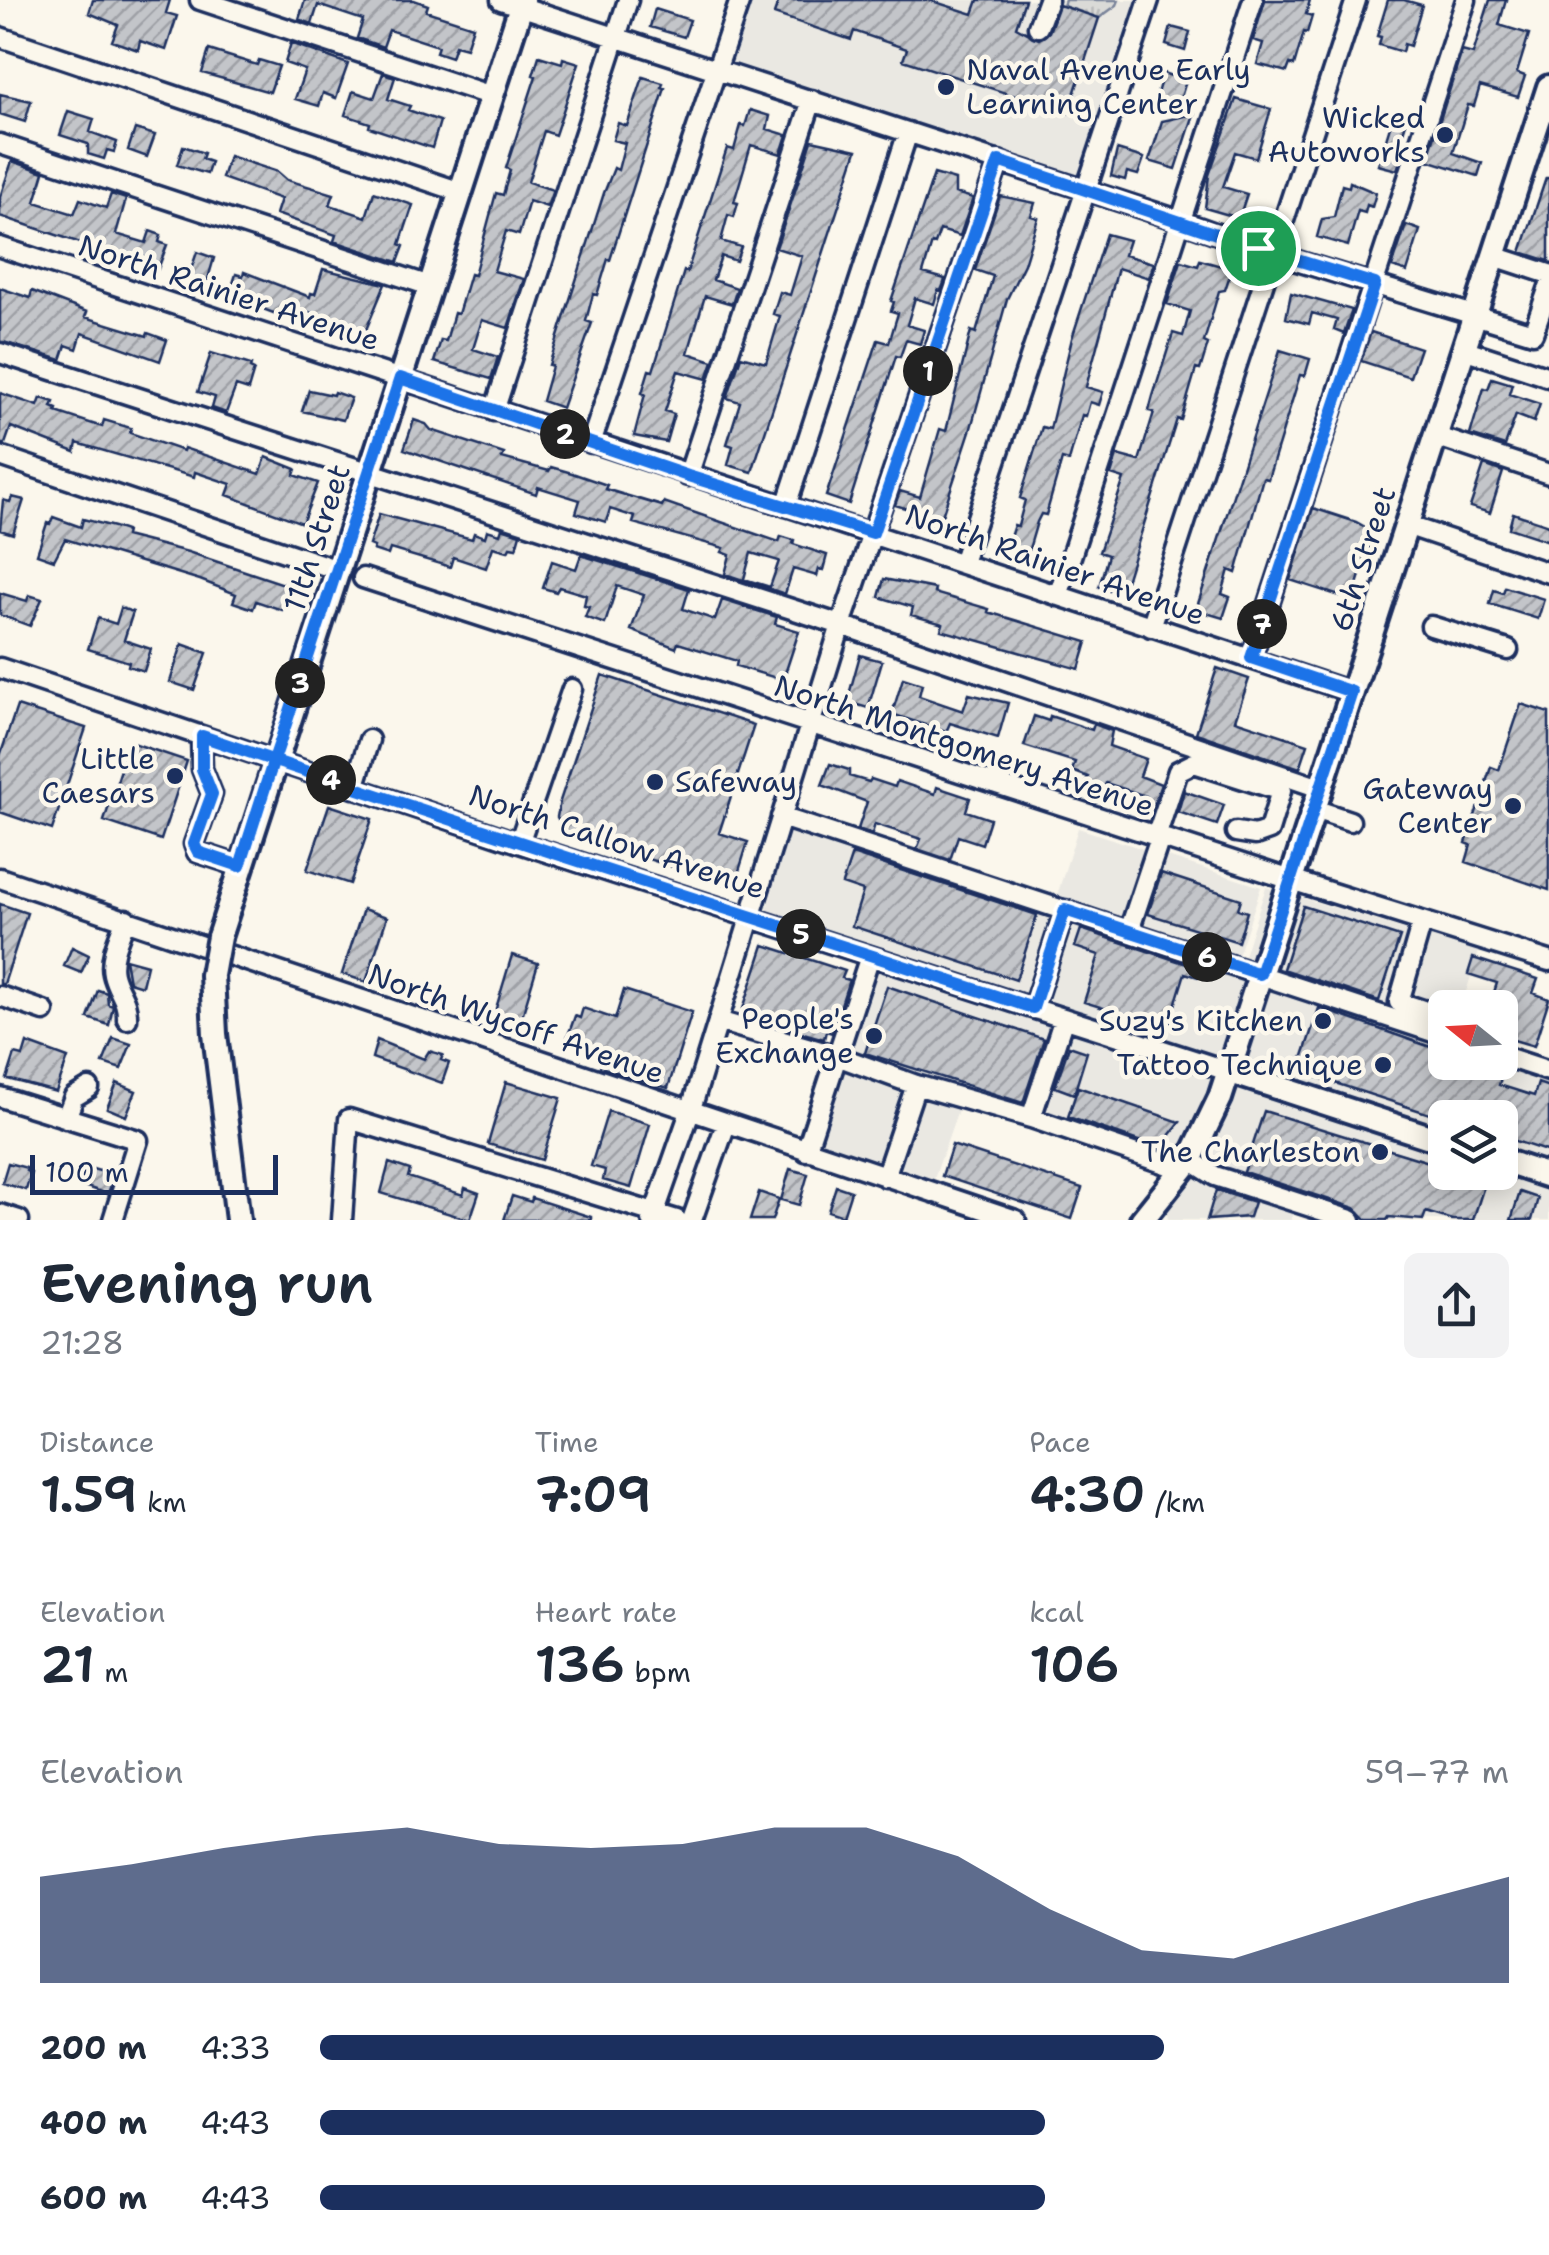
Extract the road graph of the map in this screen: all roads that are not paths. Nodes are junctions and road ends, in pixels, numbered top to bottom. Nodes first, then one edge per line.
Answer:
1 (200, 0) edge
2 (628, 0) edge
3 (740, 0) edge
4 (1048, 0) edge
5 (1149, 0) edge
6 (1253, 0) edge
7 (1356, 0) edge
8 (1466, 0) edge
9 (515, 2) edge
10 (1038, 27) dead end
11 (616, 36) junction
12 (0, 37) edge
13 (717, 70) junction
14 (1549, 87) edge
15 (492, 96) junction
16 (812, 100) junction
17 (1543, 125) edge
18 (908, 132) junction
19 (0, 144) edge
20 (999, 161) junction
21 (1086, 190) junction
22 (461, 192) junction
23 (1181, 221) junction
24 (0, 246) edge
25 (1271, 253) junction
26 (1494, 256) junction
27 (1549, 274) edge
28 (1375, 284) junction
29 (430, 286) junction
30 (1549, 287) edge
31 (1474, 314) junction
32 (1463, 349) junction
33 (0, 353) edge
34 (1549, 377) edge
35 (400, 378) junction
36 (494, 411) junction
37 (1435, 436) junction
38 (591, 443) junction
39 (0, 456) edge
40 (1549, 474) edge
41 (369, 475) junction
42 (688, 476) junction
43 (786, 506) junction
44 (1406, 525) junction
45 (873, 533) junction
46 (962, 563) junction
47 (338, 570) junction
48 (1549, 573) edge
49 (364, 578) dead end
50 (1058, 596) junction
51 (841, 626) junction
52 (1431, 626) dead end
53 (1151, 627) junction
54 (1508, 650) dead end
55 (1251, 658) junction
56 (0, 668) edge
57 (572, 690) dead end
58 (1352, 692) junction
59 (810, 725) junction
60 (202, 736) junction
61 (369, 740) dead end
62 (274, 761) junction
63 (354, 788) junction
64 (1317, 799) junction
65 (780, 817) junction
66 (1350, 822) dead end
67 (1236, 832) dead end
68 (1158, 837) junction
69 (519, 844) junction
70 (240, 866) junction
71 (0, 878) edge
72 (1290, 880) junction
73 (1065, 910) junction
74 (750, 917) junction
75 (126, 919) junction
76 (1422, 922) junction
77 (1129, 932) junction
78 (870, 956) junction
79 (1549, 961) edge
80 (1260, 974) junction
81 (0, 996) edge
82 (1033, 1008) junction
83 (44, 1011) dead end
84 (1428, 1012) edge
85 (1064, 1018) junction
86 (127, 1019) dead end
87 (718, 1020) junction
88 (1428, 1030) edge
89 (837, 1056) junction
90 (1518, 1060) edge
91 (1228, 1071) junction
92 (1549, 1071) edge
93 (916, 1085) junction
94 (89, 1088) dead end
95 (0, 1097) edge
96 (690, 1112) junction
97 (66, 1118) junction
98 (1031, 1118) junction
99 (726, 1124) junction
100 (1428, 1136) edge
101 (806, 1150) junction
102 (1186, 1165) junction
103 (1518, 1166) edge
104 (1549, 1176) edge
105 (885, 1177) junction
106 (0, 1214) edge
107 (653, 1216) edge
108 (345, 1219) edge
109 (19, 1220) edge
110 (112, 1220) edge
111 (238, 1220) edge
112 (677, 1220) edge
113 (692, 1220) edge
114 (1016, 1220) edge
115 (1142, 1220) edge
116 (1351, 1220) edge

1 - 15 street
2 - 11 street
3 - 13 street
4 - 10 street
5 - 21 street
6 - 23 street
7 - 25 street
8 - 28 street
9 - 11 street
9 - 15 main road, 11th Street
11 - 13 street
11 - 36 street
12 - 22 street
13 - 16 street
13 - 38 street
14 - 17 main road, 6th Street
15 - 22 main road, 11th Street
16 - 18 street
16 - 42 street
17 - 26 main road, 6th Street
18 - 20 street
18 - 43 street
19 - 29 street
20 - 21 street
20 - 45 street
21 - 23 street
21 - 46 street
22 - 29 main road, 11th Street
23 - 25 street
23 - 50 street
24 - 35 street, North Rainier Avenue
25 - 28 street
25 - 53 street
26 - 27 street
26 - 31 main road, 6th Street
28 - 31 street
28 - 55 street
29 - 35 main road, 11th Street
30 - 31 street
31 - 32 main road, 6th Street
32 - 34 street
32 - 37 main road, 6th Street
33 - 41 street
35 - 36 street, North Rainier Avenue
35 - 41 main road, 11th Street
36 - 38 street, North Rainier Avenue
37 - 40 street
37 - 44 main road, 6th Street
38 - 42 street, North Rainier Avenue
39 - 47 street
41 - 47 main road, 11th Street
41 - 51 street
42 - 43 street, North Rainier Avenue
43 - 45 street, North Rainier Avenue
44 - 48 street
44 - 58 main road, 6th Street
45 - 46 street, North Rainier Avenue
45 - 51 street
46 - 50 street, North Rainier Avenue
47 - 62 main road, 11th Street
49 - 59 street, North Montgomery Avenue
50 - 53 street, North Rainier Avenue
51 - 59 street
51 - 64 street
52 - 54 street
53 - 55 street, North Rainier Avenue
55 - 58 street, North Rainier Avenue
56 - 60 street, North Callow Avenue
57 - 69 street
58 - 64 main road, 6th Street
59 - 65 street
59 - 68 street, North Montgomery Avenue
60 - 62 street, North Callow Avenue
60 - 70 street
61 - 63 street
62 - 63 street, North Callow Avenue
62 - 70 main road, 11th Street
63 - 69 street, North Callow Avenue
64 - 66 street
64 - 72 main road, 6th Street
65 - 73 street
65 - 74 street
67 - 68 street
68 - 72 street, North Montgomery Avenue
68 - 77 street
69 - 74 street, North Callow Avenue
70 - 111 main road, 11th Street, bridge
71 - 75 street, North Wycoff Avenue
72 - 76 street, North Montgomery Avenue
72 - 80 main road, 6th Street
73 - 77 street
73 - 82 street
74 - 78 street, North Callow Avenue
74 - 87 street
75 - 86 street
75 - 96 street, North Wycoff Avenue
76 - 79 street, North Montgomery Avenue
76 - 84 street
77 - 80 street
78 - 82 street, North Callow Avenue
78 - 89 street
80 - 88 street
80 - 91 main road, 6th Street
81 - 83 street
82 - 85 street, North Callow Avenue
85 - 91 street, North Callow Avenue
85 - 98 street
87 - 89 street
87 - 96 street
89 - 93 street
89 - 101 street
90 - 92 street
91 - 100 main road, North Callow Avenue
91 - 102 main road, 6th Street
93 - 98 street
93 - 105 street
94 - 97 street
95 - 97 street
96 - 99 street, North Wycoff Avenue
96 - 107 street
97 - 110 street
98 - 102 street
99 - 101 street, North Wycoff Avenue
99 - 113 street
101 - 105 street, North Wycoff Avenue
102 - 115 main road, 6th Street
102 - 116 street
103 - 104 main road
105 - 114 street, North Wycoff Avenue
106 - 109 street
107 - 108 street
107 - 112 street

